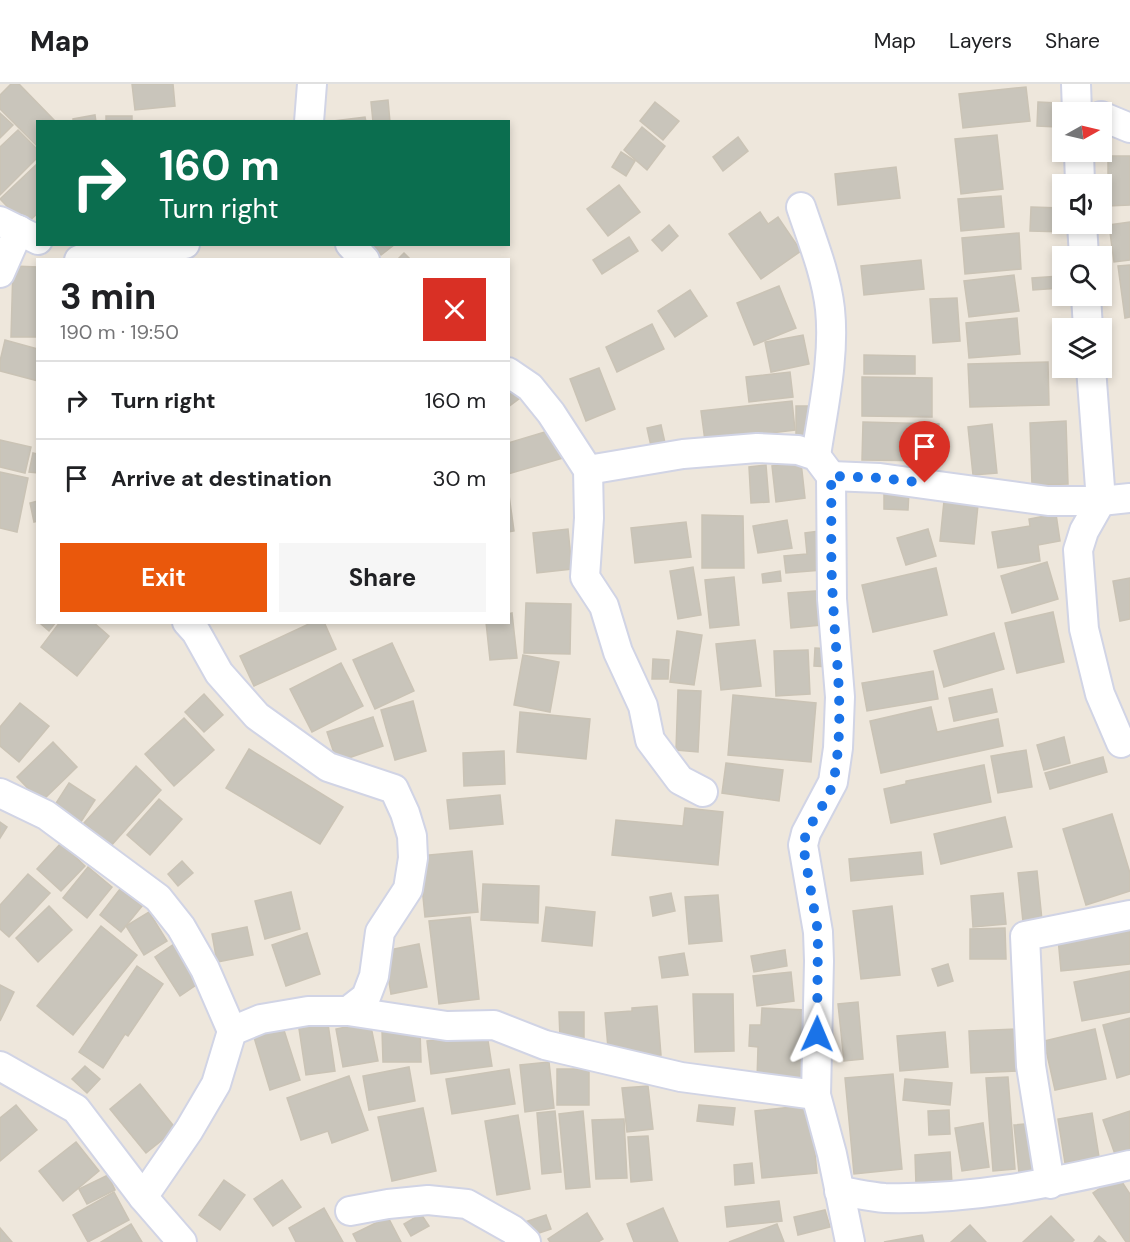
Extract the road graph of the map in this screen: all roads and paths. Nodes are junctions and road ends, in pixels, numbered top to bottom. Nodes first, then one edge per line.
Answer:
1 (312, 84) edge
2 (1112, 119) edge
3 (309, 120) edge
4 (1130, 128) edge
5 (801, 207) dead end
6 (19, 230) edge
7 (48, 246) edge
8 (158, 246) edge
9 (352, 246) edge
10 (69, 258) edge
11 (84, 258) edge
12 (363, 258) edge
13 (0, 273) edge
14 (510, 373) edge
15 (1092, 378) edge
16 (824, 466) junction
17 (588, 470) junction
18 (1130, 498) edge
19 (1101, 501) junction
20 (189, 624) edge
21 (1121, 743) dead end
22 (704, 792) dead end
23 (0, 793) edge
24 (1130, 915) edge
25 (348, 1011) junction
26 (232, 1031) junction
27 (0, 1066) edge
28 (816, 1095) junction
29 (1130, 1165) edge
30 (1050, 1184) junction
31 (839, 1191) junction
32 (143, 1197) junction
33 (350, 1211) dead end
34 (182, 1242) edge
35 (526, 1242) edge
36 (850, 1242) edge

1 - 3 street
2 - 4 street
5 - 16 street
6 - 13 street
7 - 10 street
8 - 11 street
9 - 12 street
14 - 17 street
15 - 19 street
16 - 17 street
16 - 19 street
16 - 28 street
17 - 22 street
18 - 19 street
19 - 21 street
20 - 25 street
23 - 26 street
24 - 30 street
25 - 26 street
25 - 28 street
26 - 32 street
27 - 32 street
28 - 31 street
29 - 30 street
30 - 31 street
31 - 36 street
32 - 34 street
33 - 35 street

